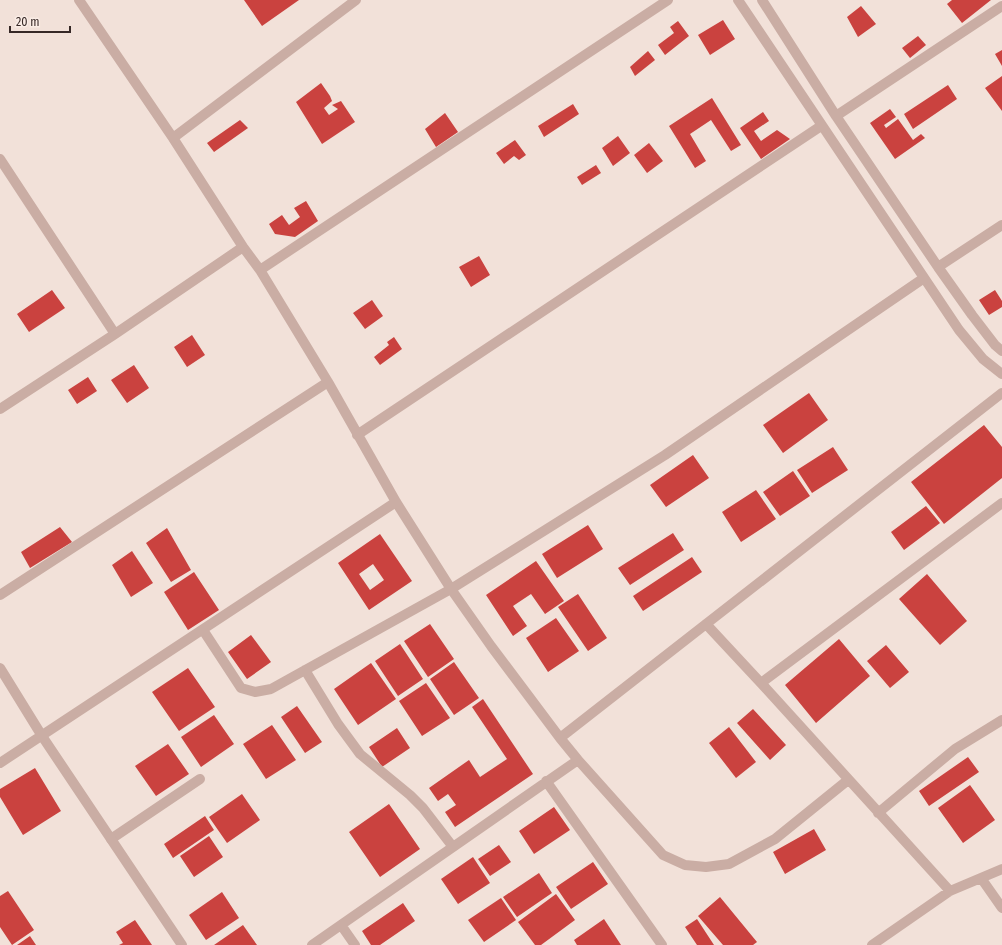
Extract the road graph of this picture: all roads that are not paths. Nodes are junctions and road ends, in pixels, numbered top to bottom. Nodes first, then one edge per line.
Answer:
1 (79, 0) edge
2 (356, 0) edge
3 (668, 0) edge
4 (738, 0) edge
5 (762, 0) edge
6 (1002, 6) edge
7 (836, 116) junction
8 (821, 126) junction
9 (173, 138) junction
10 (0, 159) edge
11 (1002, 225) edge
12 (243, 247) junction
13 (938, 267) junction
14 (260, 270) junction
15 (924, 278) junction
16 (115, 334) junction
17 (1002, 351) edge
18 (1002, 374) edge
19 (328, 382) junction
20 (1002, 393) edge
21 (0, 409) edge
22 (357, 435) junction
23 (396, 502) junction
24 (1002, 503) edge
25 (451, 589) junction
26 (0, 595) edge
27 (706, 624) junction
28 (203, 630) junction
29 (0, 668) edge
30 (305, 670) junction
31 (761, 684) junction
32 (1002, 720) edge
33 (42, 736) junction
34 (560, 738) junction
35 (578, 760) junction
36 (0, 763) edge
37 (200, 779) dead end
38 (848, 780) junction
39 (546, 781) junction
40 (878, 813) junction
41 (111, 839) junction
42 (453, 846) junction
43 (1002, 869) edge
44 (981, 878) junction
45 (950, 891) junction
46 (1002, 908) edge
47 (341, 925) junction
48 (182, 945) edge
49 (312, 945) edge
50 (355, 945) edge
51 (662, 945) edge
52 (872, 945) edge

1 - 9 street
2 - 9 street
3 - 14 street
4 - 8 street
5 - 7 street
6 - 7 street
7 - 13 street
8 - 15 street
8 - 22 street
9 - 12 street
10 - 16 street
11 - 13 street
12 - 14 street
12 - 16 street
13 - 17 street
14 - 19 street
15 - 18 street
15 - 25 street
16 - 21 street
19 - 22 street
19 - 26 street
20 - 27 street
22 - 23 street
23 - 25 street
23 - 28 street
24 - 31 street
25 - 30 street
25 - 34 street
27 - 31 street
27 - 34 street
28 - 30 street
28 - 33 street
29 - 33 street
30 - 42 street
31 - 38 street
32 - 40 street
33 - 36 street
33 - 41 street
34 - 35 street
35 - 38 street
35 - 39 street
37 - 41 street
38 - 40 street
39 - 42 street
39 - 51 street
40 - 45 street
41 - 48 street
42 - 47 street
43 - 44 street
44 - 45 street
44 - 46 street
45 - 52 street
47 - 49 street
47 - 50 street

